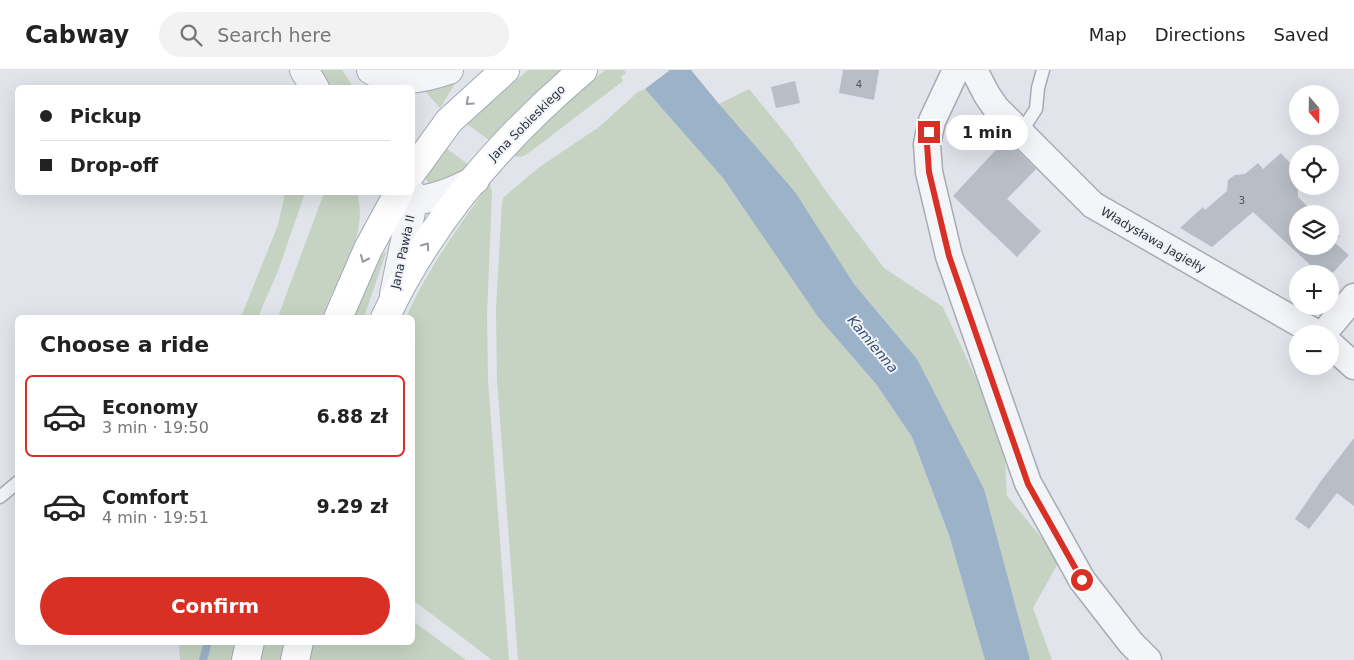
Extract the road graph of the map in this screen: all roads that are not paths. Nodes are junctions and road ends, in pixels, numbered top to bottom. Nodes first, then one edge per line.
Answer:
1 (304, 70) edge
2 (354, 70) edge
3 (371, 70) edge
4 (449, 70) edge
5 (505, 70) edge
6 (583, 70) edge
7 (956, 70) edge
8 (974, 70) edge
9 (1042, 70) edge
10 (313, 85) edge
11 (362, 85) edge
12 (1021, 132) junction
13 (415, 168) edge
14 (475, 180) junction
15 (400, 196) edge
16 (1354, 298) edge
17 (389, 310) edge
18 (339, 315) edge
19 (1302, 325) edge
20 (1331, 325) edge
21 (1339, 352) edge
22 (1354, 366) edge
23 (15, 484) edge
24 (0, 497) edge
25 (249, 645) edge
26 (298, 645) edge
27 (246, 660) edge
28 (295, 660) edge
29 (1148, 660) edge

1 - 10 street
2 - 11 street
3 - 4 street
5 -> 13 main road
6 - 14 main road, Jana Sobieskiego
7 - 29 street
8 - 12 street, Władysława Jagiełły
9 - 12 lane
12 - 19 street, Władysława Jagiełły
14 - 15 street
17 -> 14 main road, Jana Sobieskiego
15 - 17 street, Jana Pawła II
15 -> 18 main road
16 - 20 street
21 - 22 street
23 - 24 lane
25 - 27 main road
26 - 28 main road

